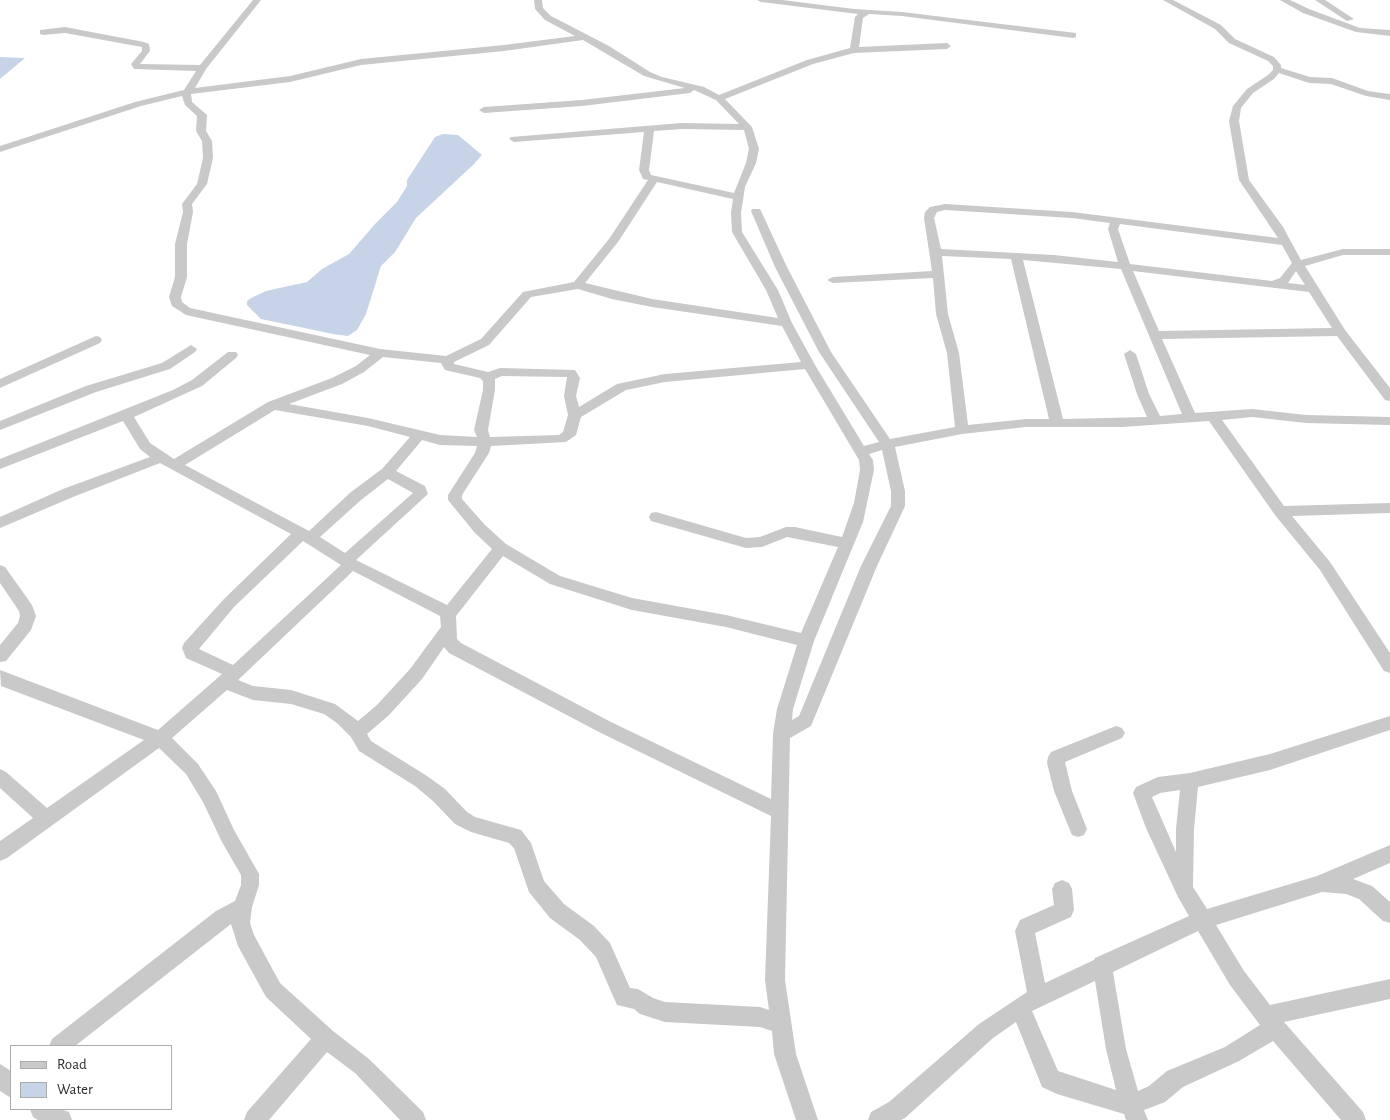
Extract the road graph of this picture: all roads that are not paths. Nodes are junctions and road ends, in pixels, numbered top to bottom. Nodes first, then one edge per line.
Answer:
1 (241, 0) edge
2 (538, 0) edge
3 (761, 0) edge
4 (1168, 0) edge
5 (1284, 0) edge
6 (1319, 0) edge
7 (256, 2) edge
8 (867, 12) junction
9 (1390, 25) edge
10 (1360, 26) junction
11 (43, 32) dead end
12 (1390, 33) edge
13 (1073, 34) dead end
14 (585, 37) junction
15 (948, 46) dead end
16 (854, 50) junction
17 (202, 68) junction
18 (1277, 70) junction
19 (701, 89) junction
20 (188, 92) junction
21 (1390, 97) edge
22 (719, 98) junction
23 (484, 110) dead end
24 (747, 127) junction
25 (648, 128) junction
26 (514, 139) dead end
27 (0, 149) edge
28 (654, 179) junction
29 (739, 197) junction
30 (756, 211) dead end
31 (1116, 221) junction
32 (1287, 242) junction
33 (936, 252) junction
34 (1390, 252) edge
35 (1016, 256) junction
36 (1298, 264) junction
37 (1125, 266) junction
38 (937, 274) junction
39 (833, 280) dead end
40 (1274, 284) junction
41 (578, 285) junction
42 (1313, 289) junction
43 (786, 323) junction
44 (1340, 332) junction
45 (1155, 334) junction
46 (96, 340) dead end
47 (191, 349) dead end
48 (380, 353) junction
49 (1130, 354) dead end
50 (232, 355) dead end
51 (448, 360) junction
52 (810, 365) junction
53 (488, 377) junction
54 (0, 384) edge
55 (1390, 396) edge
56 (273, 405) junction
57 (126, 415) junction
58 (575, 415) junction
59 (1213, 416) junction
60 (1190, 417) junction
61 (1155, 420) junction
62 (1390, 421) edge
63 (1057, 422) junction
64 (0, 426) edge
65 (962, 430) junction
66 (419, 435) junction
67 (485, 442) junction
68 (887, 444) junction
69 (862, 451) junction
70 (168, 462) junction
71 (0, 464) edge
72 (387, 472) junction
73 (1390, 508) edge
74 (1280, 511) junction
75 (656, 517) dead end
76 (0, 523) edge
77 (306, 536) junction
78 (847, 544) junction
79 (501, 548) junction
80 (349, 562) junction
81 (0, 571) edge
82 (448, 622) junction
83 (806, 640) junction
84 (0, 656) edge
85 (1390, 666) edge
86 (0, 676) edge
87 (231, 677) junction
88 (1390, 723) edge
89 (357, 732) junction
90 (1116, 733) dead end
91 (782, 734) junction
92 (160, 738) junction
93 (0, 777) edge
94 (1190, 781) junction
95 (780, 812) junction
96 (46, 819) junction
97 (1078, 829) dead end
98 (0, 852) edge
99 (1390, 854) edge
100 (1320, 884) junction
101 (1062, 889) dead end
102 (1186, 891) junction
103 (242, 907) junction
104 (1390, 914) edge
105 (1201, 920) junction
106 (1102, 965) junction
107 (1390, 990) edge
108 (1029, 1002) junction
109 (1270, 1022) junction
110 (780, 1024) junction
111 (326, 1038) junction
112 (60, 1045) edge
113 (1134, 1112) edge
114 (892, 1117) edge
115 (255, 1120) edge
116 (415, 1120) edge
117 (807, 1120) edge
118 (1354, 1120) edge

1 - 7 street
2 - 14 street
3 - 8 street
4 - 18 street
5 - 10 street
6 - 10 street
7 - 17 street
8 - 13 street
8 - 16 street
9 - 10 street
10 - 12 street
11 - 17 street
14 - 19 street
14 - 20 street
15 - 16 street
16 - 22 street
17 - 20 street
18 - 21 street
18 - 32 street
19 - 22 street
19 - 23 street
20 - 27 street
20 - 48 street
22 - 24 street
24 - 25 street
24 - 29 street
25 - 26 street
25 - 28 street
28 - 29 street
28 - 41 street
29 - 43 street
30 - 68 street
31 - 32 street
31 - 33 street
31 - 37 street
32 - 36 street
33 - 35 street
33 - 38 street
34 - 36 street
35 - 37 street
35 - 63 street
36 - 40 street
36 - 42 street
37 - 40 street
37 - 45 street
38 - 39 street
38 - 65 street
40 - 42 street
41 - 43 street
41 - 51 street
42 - 44 street
43 - 52 street
44 - 45 street
44 - 55 street
45 - 60 street
46 - 54 street
47 - 64 street
48 - 51 street
48 - 56 street
49 - 61 street
50 - 57 street
51 - 53 street
52 - 58 street
52 - 69 street
53 - 58 street
53 - 67 street
56 - 66 street
56 - 70 street
57 - 70 street
57 - 71 street
58 - 67 street
59 - 60 street
59 - 62 street
59 - 74 street
60 - 61 street
61 - 63 street
63 - 65 street
65 - 68 street
66 - 67 street
66 - 72 street
67 - 79 street
68 - 69 street
68 - 91 street
69 - 78 street
70 - 76 street
70 - 77 street
72 - 77 street
72 - 80 street
73 - 74 street
74 - 85 street
75 - 78 street
77 - 80 street
77 - 87 street
78 - 83 street
79 - 82 street
79 - 83 street
80 - 82 street
80 - 87 street
81 - 84 street
82 - 89 street
82 - 95 street
83 - 91 street
86 - 92 street
87 - 89 street
87 - 92 street
88 - 94 street
89 - 110 street
90 - 97 street
91 - 95 street
92 - 96 street
92 - 103 street
93 - 96 street
94 - 102 street
94 - 102 street
95 - 110 street
96 - 98 street
99 - 100 street
100 - 104 street
100 - 105 street
101 - 108 street
102 - 105 street
103 - 111 street
103 - 112 street
105 - 106 street
105 - 109 street
106 - 108 street
106 - 113 street
107 - 109 street
108 - 113 street
108 - 114 street
109 - 113 street
109 - 118 street
110 - 117 street
111 - 115 street
111 - 116 street

